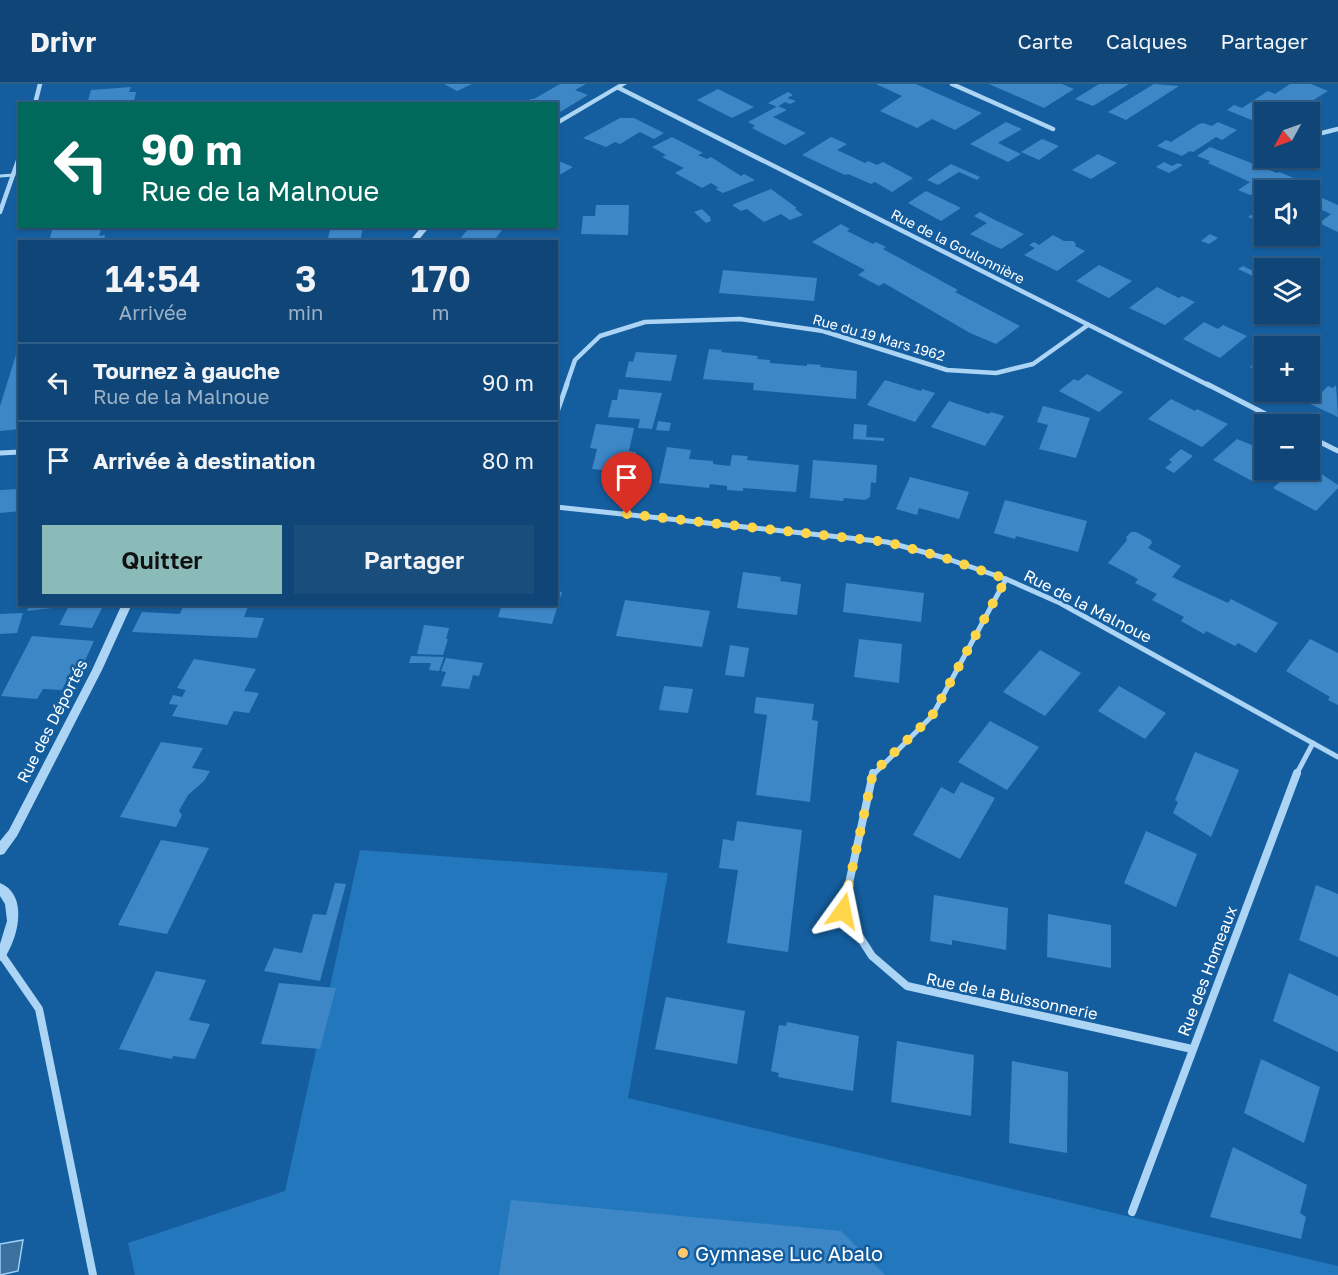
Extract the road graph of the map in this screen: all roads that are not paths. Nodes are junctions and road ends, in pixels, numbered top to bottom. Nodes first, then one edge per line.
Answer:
1 (40, 84) edge
2 (952, 84) edge
3 (622, 86) edge
4 (36, 102) edge
5 (558, 123) edge
6 (1053, 129) dead end
7 (1338, 129) edge
8 (1320, 134) edge
9 (17, 175) edge
10 (0, 176) edge
11 (0, 212) edge
12 (425, 228) edge
13 (414, 240) edge
14 (1088, 325) junction
15 (558, 409) edge
16 (1265, 414) edge
17 (1320, 442) edge
18 (1338, 451) edge
19 (18, 452) edge
20 (0, 453) edge
21 (558, 507) edge
22 (1006, 579) junction
23 (126, 606) edge
24 (1313, 743) junction
25 (1338, 757) edge
26 (0, 850) edge
27 (0, 888) edge
28 (0, 955) edge
29 (1192, 1049) junction
30 (1132, 1212) dead end
31 (93, 1275) edge

1 - 4 street
2 - 6 street
3 - 5 street
3 - 14 street, Rue de la Goulonnière
7 - 8 street
9 - 10 lane
9 - 11 street
12 - 13 street
14 - 15 street, Rue du 19 Mars 1962
14 - 16 street, Rue de la Goulonnière
17 - 18 street
19 - 20 street
21 - 22 street, Rue de la Malnoue
22 - 24 street, Rue de la Malnoue
22 - 29 street, Rue de la Buissonnerie
23 - 26 street, Rue des Déportés
24 - 25 street, Rue de la Malnoue
24 - 29 street, Rue des Homeaux
27 - 28 street
28 - 31 street
29 - 30 street, Rue des Homeaux

